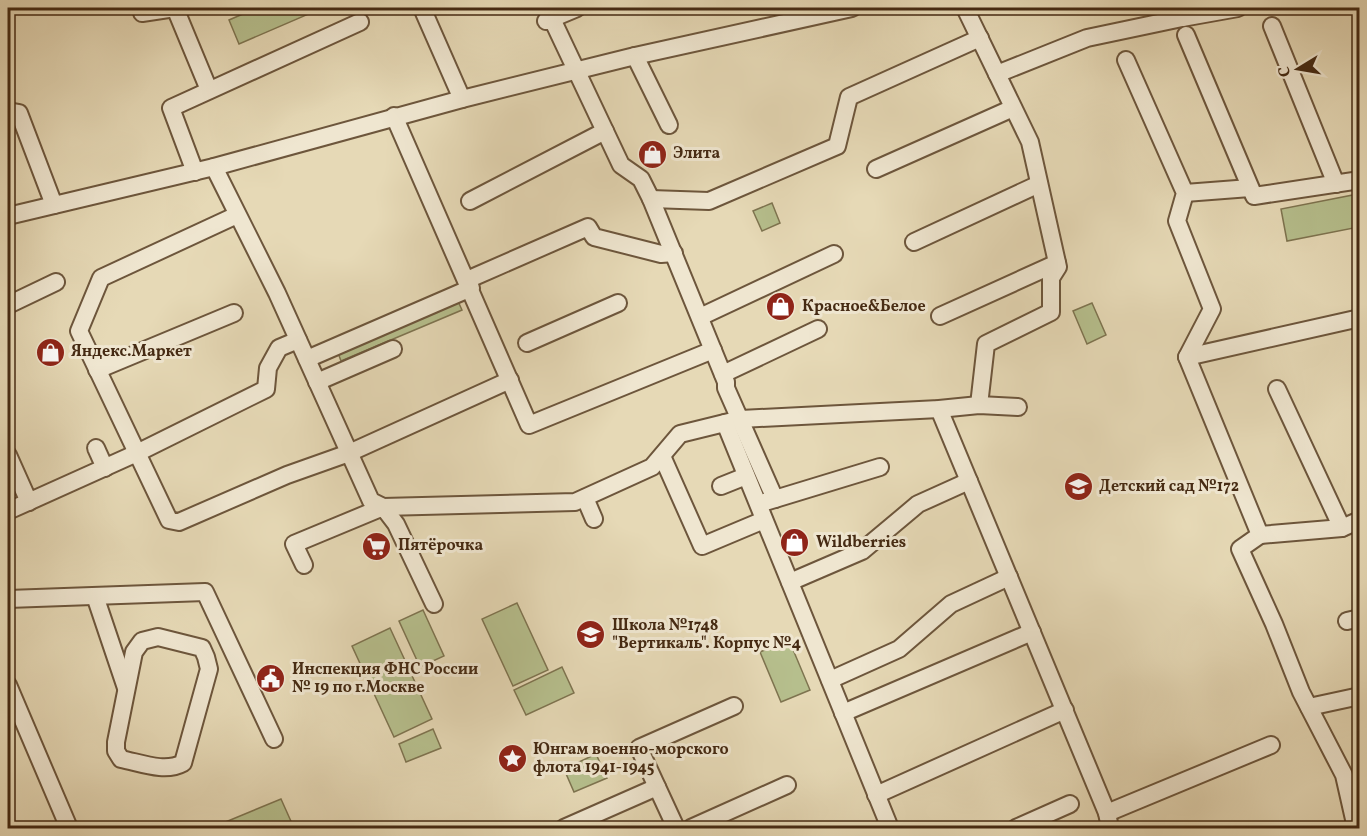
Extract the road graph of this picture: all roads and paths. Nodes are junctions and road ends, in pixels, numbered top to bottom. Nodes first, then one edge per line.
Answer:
1 (175, 8) edge
2 (422, 8) edge
3 (577, 8) edge
4 (846, 8) edge
5 (965, 8) edge
6 (1238, 8) edge
7 (142, 13) dead end
8 (1180, 13) edge
9 (360, 22) dead end
10 (1272, 26) dead end
11 (1186, 35) dead end
12 (980, 38) junction
13 (635, 56) junction
14 (1126, 60) dead end
15 (576, 70) junction
16 (997, 74) junction
17 (209, 90) junction
18 (462, 99) junction
19 (1013, 108) junction
20 (8, 111) edge
21 (394, 116) junction
22 (669, 124) dead end
23 (605, 131) junction
24 (214, 167) junction
25 (876, 169) dead end
26 (195, 172) junction
27 (1359, 180) edge
28 (1039, 184) junction
29 (1336, 184) junction
30 (1250, 188) junction
31 (1185, 193) junction
32 (651, 200) junction
33 (470, 201) dead end
34 (54, 205) junction
35 (237, 215) junction
36 (8, 216) edge
37 (914, 242) dead end
38 (674, 253) junction
39 (834, 254) dead end
40 (1057, 263) junction
41 (56, 282) dead end
42 (469, 284) junction
43 (618, 303) dead end
44 (8, 304) edge
45 (234, 312) dead end
46 (940, 316) dead end
47 (700, 317) junction
48 (1359, 318) edge
49 (818, 330) dead end
50 (298, 340) junction
51 (527, 343) dead end
52 (393, 349) dead end
53 (713, 350) junction
54 (1187, 357) junction
55 (307, 359) junction
56 (97, 370) junction
57 (723, 374) junction
58 (510, 380) junction
59 (317, 382) junction
60 (1277, 389) dead end
61 (979, 405) junction
62 (1018, 407) dead end
63 (939, 409) junction
64 (733, 421) junction
65 (96, 448) dead end
66 (137, 453) junction
67 (349, 453) junction
68 (8, 454) edge
69 (662, 456) junction
70 (880, 467) dead end
71 (105, 468) junction
72 (746, 476) junction
73 (969, 481) junction
74 (721, 486) dead end
75 (585, 498) junction
76 (775, 499) junction
77 (29, 502) junction
78 (758, 504) junction
79 (383, 507) junction
80 (8, 512) edge
81 (594, 519) dead end
82 (764, 520) junction
83 (1359, 520) edge
84 (1342, 528) junction
85 (1260, 535) junction
86 (304, 566) dead end
87 (1009, 577) junction
88 (790, 582) junction
89 (95, 596) junction
90 (8, 599) edge
91 (434, 604) dead end
92 (1032, 632) junction
93 (830, 680) junction
94 (127, 691) junction
95 (9, 693) edge
96 (1359, 696) edge
97 (734, 706) dead end
98 (1308, 707) junction
99 (1065, 710) junction
100 (843, 713) junction
101 (274, 739) dead end
102 (1271, 745) dead end
103 (787, 785) dead end
104 (657, 788) junction
105 (876, 795) junction
106 (1070, 804) dead end
107 (1109, 821) edge
108 (69, 828) edge
109 (564, 828) edge
110 (676, 828) edge
111 (692, 828) edge
112 (890, 828) edge
113 (1016, 828) edge
114 (1356, 828) edge

1 - 7 lane
1 - 17 lane
2 - 18 lane
3 - 15 lane
4 - 13 lane
5 - 12 lane
6 - 8 lane
8 - 16 lane
9 - 17 lane
10 - 29 lane
11 - 30 lane
12 - 16 lane
12 - 32 lane
13 - 15 lane
13 - 22 lane
14 - 31 lane
15 - 18 lane
15 - 23 lane
16 - 19 lane
17 - 26 lane
18 - 21 lane
19 - 25 lane
19 - 28 lane
20 - 34 lane
21 - 24 lane
21 - 42 lane
23 - 32 lane
23 - 33 lane
24 - 26 lane
24 - 35 lane
26 - 34 lane
27 - 29 lane
28 - 37 lane
28 - 40 lane
29 - 30 lane
30 - 31 lane
31 - 54 lane
32 - 38 lane
34 - 36 lane
35 - 50 lane
35 - 56 lane
38 - 42 lane
38 - 47 lane
39 - 47 lane
40 - 46 lane
40 - 61 lane
41 - 44 lane
42 - 55 lane
42 - 58 lane
43 - 51 lane
45 - 56 lane
47 - 53 lane
48 - 54 lane
49 - 57 lane
50 - 55 lane
50 - 66 lane
52 - 59 lane
53 - 57 lane
53 - 58 lane
54 - 85 lane
55 - 59 lane
56 - 66 lane
57 - 64 lane
58 - 67 lane
59 - 67 lane
60 - 84 lane
61 - 62 lane
61 - 63 lane
63 - 64 lane
63 - 73 lane
64 - 69 lane
64 - 72 lane
64 - 76 lane
65 - 71 lane
66 - 67 lane
66 - 71 lane
67 - 79 lane
68 - 77 lane
69 - 75 lane
69 - 82 lane
70 - 76 lane
71 - 77 lane
72 - 74 lane
72 - 78 lane
73 - 87 lane
73 - 88 lane
75 - 79 lane
75 - 81 lane
76 - 78 lane
77 - 80 lane
78 - 82 lane
79 - 86 lane
79 - 91 lane
82 - 88 lane
83 - 84 lane
84 - 85 lane
85 - 98 lane
87 - 92 lane
87 - 93 lane
88 - 93 lane
89 - 90 lane
89 - 94 lane
89 - 101 lane
92 - 99 lane
92 - 100 lane
93 - 100 lane
94 - 94 lane
95 - 108 lane
96 - 98 lane
97 - 104 lane
98 - 114 lane
99 - 105 lane
99 - 107 lane
100 - 105 lane
102 - 107 lane
103 - 111 lane
104 - 109 lane
104 - 110 lane
105 - 112 lane
106 - 113 lane

